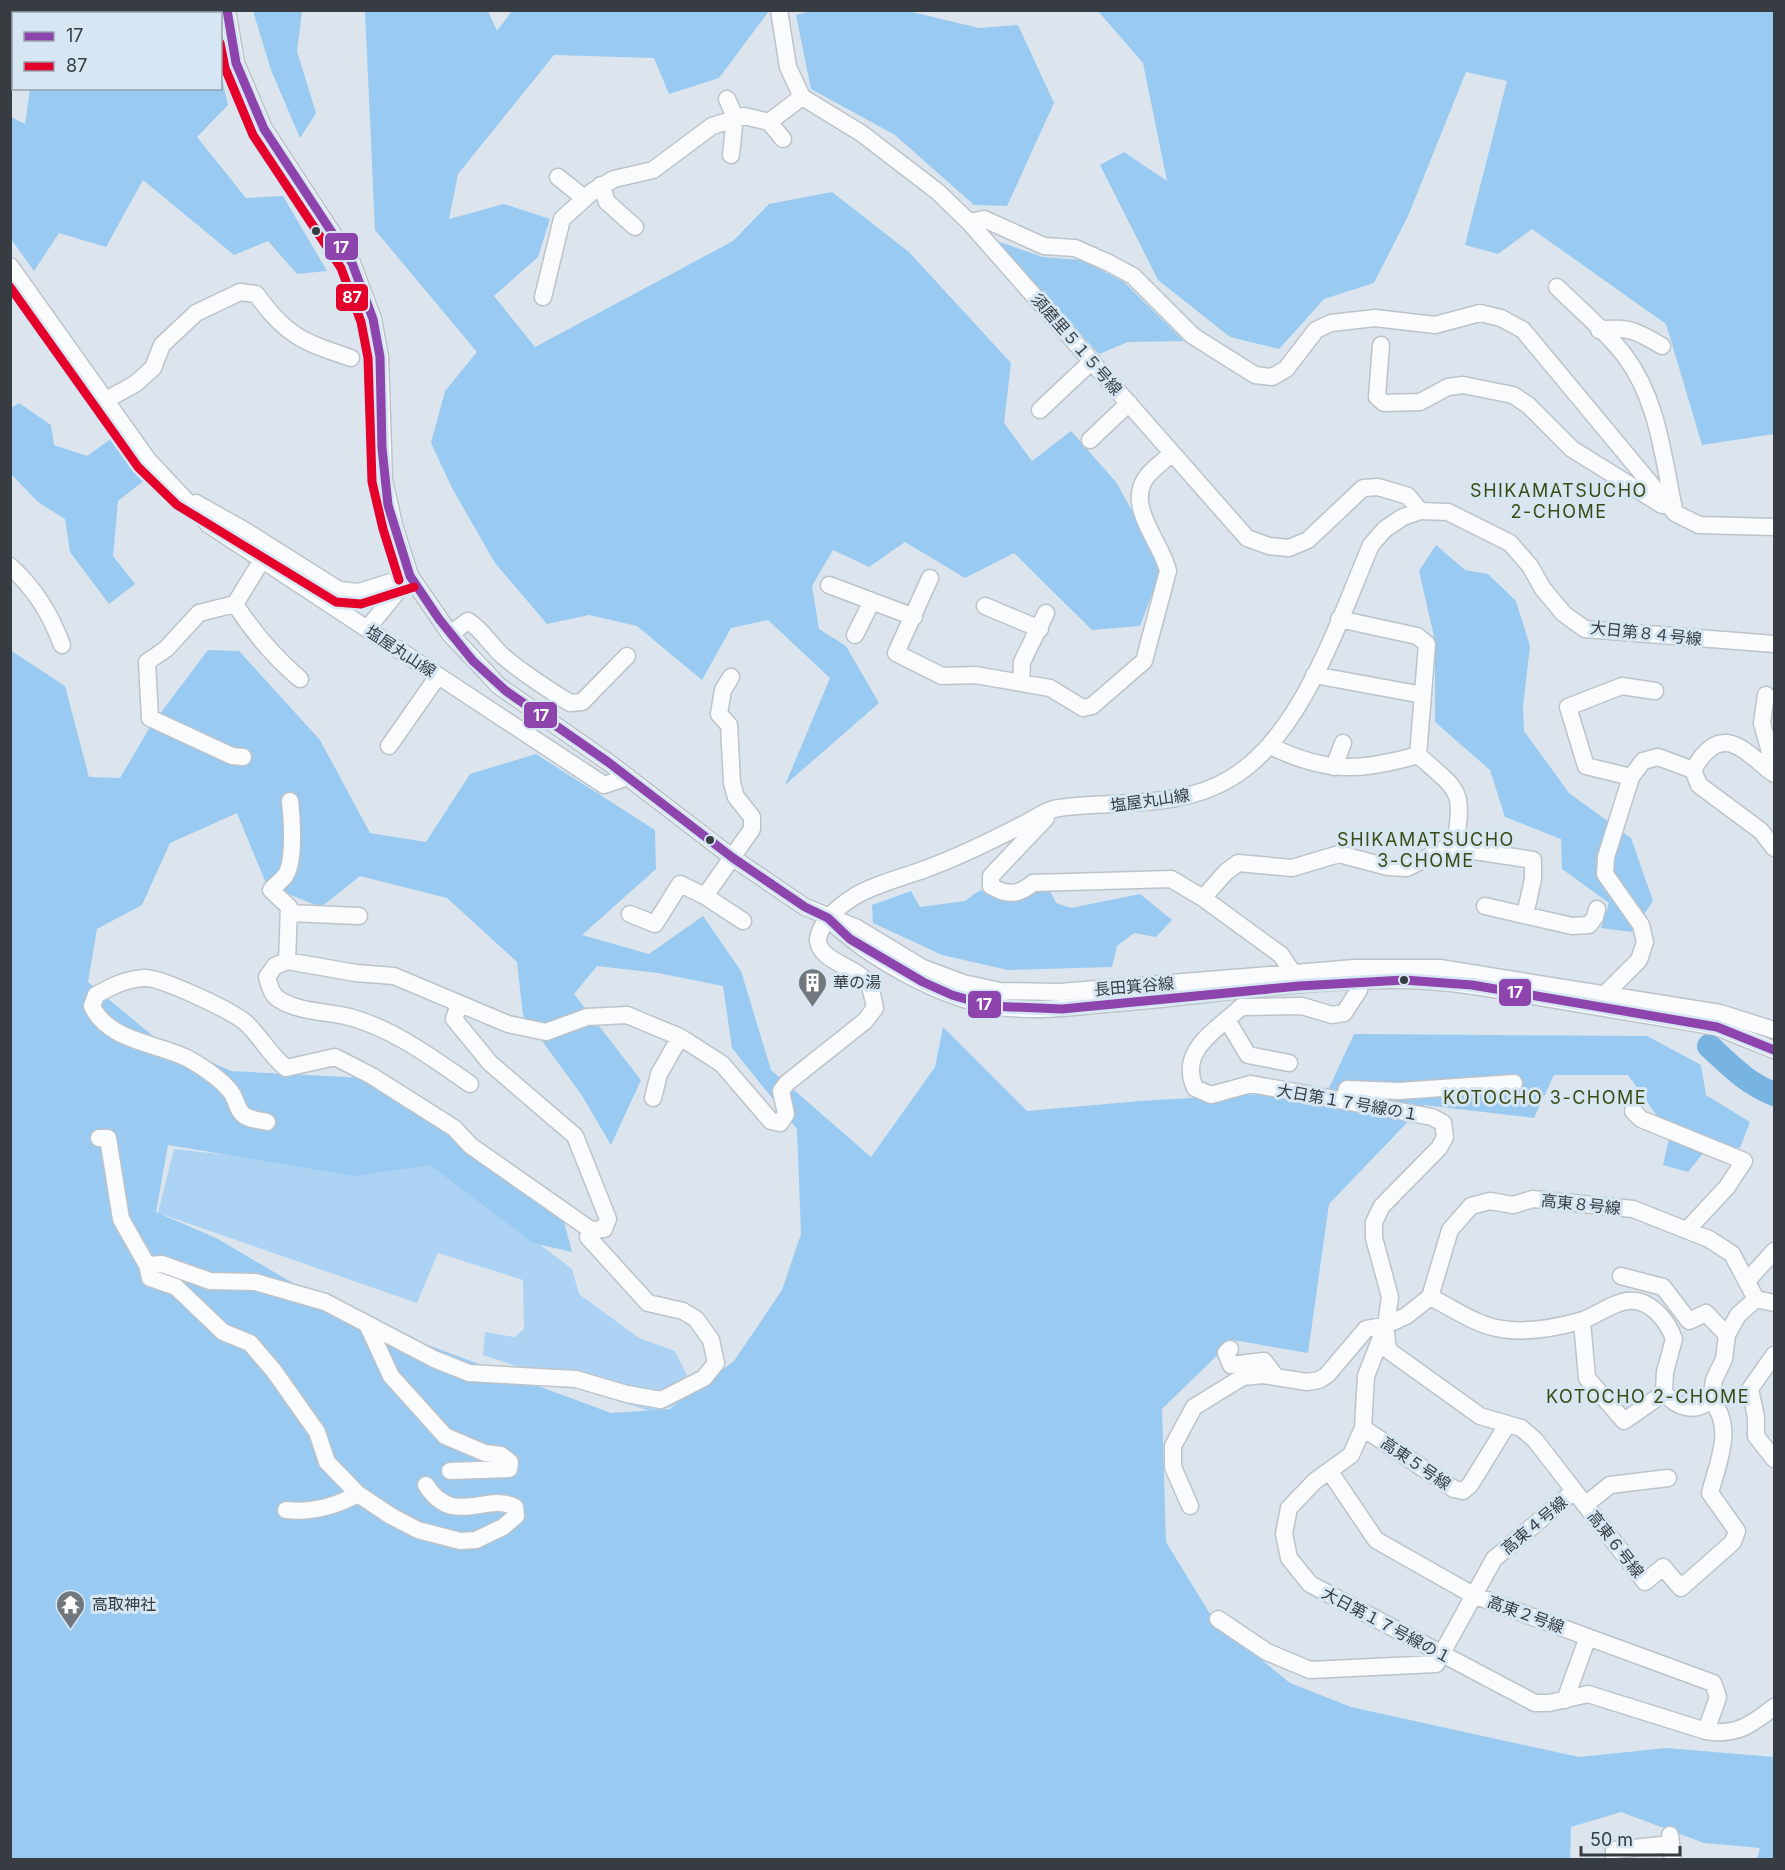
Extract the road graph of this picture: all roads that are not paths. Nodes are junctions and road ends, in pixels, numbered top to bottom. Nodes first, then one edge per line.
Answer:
1 (227, 10) edge
2 (779, 10) edge
3 (802, 97) junction
4 (727, 99) dead end
5 (735, 117) junction
6 (769, 122) junction
7 (783, 139) dead end
8 (731, 155) dead end
9 (558, 177) dead end
10 (601, 185) junction
11 (584, 198) junction
12 (969, 222) junction
13 (635, 227) dead end
14 (10, 266) edge
15 (1557, 287) dead end
16 (543, 297) dead end
17 (1599, 330) junction
18 (1381, 345) dead end
19 (1662, 346) dead end
20 (351, 358) dead end
21 (1092, 361) junction
22 (104, 401) junction
23 (1129, 403) junction
24 (1040, 410) dead end
25 (1090, 440) dead end
26 (1173, 453) junction
27 (185, 497) junction
28 (1420, 511) junction
29 (1675, 513) junction
30 (1774, 527) edge
31 (262, 560) junction
32 (10, 566) edge
33 (410, 576) junction
34 (930, 578) dead end
35 (829, 585) dead end
36 (872, 601) junction
37 (235, 604) junction
38 (985, 606) dead end
39 (1046, 613) dead end
40 (914, 617) junction
41 (1339, 619) junction
42 (367, 629) junction
43 (1040, 629) junction
44 (450, 634) junction
45 (855, 635) dead end
46 (1774, 644) edge
47 (62, 645) dead end
48 (627, 656) dead end
49 (1314, 675) junction
50 (438, 676) junction
51 (730, 677) dead end
52 (300, 679) dead end
53 (1021, 683) junction
54 (1655, 691) dead end
55 (1423, 694) junction
56 (1766, 694) dead end
57 (1343, 743) dead end
58 (389, 746) dead end
59 (1270, 746) junction
60 (1418, 755) junction
61 (243, 757) dead end
62 (1334, 767) junction
63 (1693, 770) junction
64 (1771, 772) edge
65 (628, 777) junction
66 (1631, 777) junction
67 (290, 801) dead end
68 (1057, 808) junction
69 (1455, 848) junction
70 (1774, 848) edge
71 (733, 858) junction
72 (705, 896) junction
73 (1203, 898) junction
74 (1485, 906) dead end
75 (1597, 909) dead end
76 (289, 913) junction
77 (630, 914) dead end
78 (1525, 915) junction
79 (359, 916) dead end
80 (828, 918) junction
81 (742, 921) dead end
82 (287, 960) junction
83 (1293, 972) junction
84 (1355, 982) junction
85 (1605, 994) junction
86 (459, 1005) junction
87 (1227, 1020) junction
88 (1774, 1030) edge
89 (680, 1036) junction
90 (1774, 1050) edge
91 (1289, 1062) dead end
92 (1514, 1083) dead end
93 (470, 1084) dead end
94 (653, 1098) dead end
95 (1344, 1101) junction
96 (1633, 1110) dead end
97 (267, 1122) dead end
98 (99, 1138) dead end
99 (591, 1230) junction
100 (1687, 1230) junction
101 (1774, 1251) edge
102 (147, 1265) junction
103 (1621, 1276) dead end
104 (1748, 1280) junction
105 (1431, 1297) junction
106 (1756, 1299) junction
107 (1774, 1303) edge
108 (1582, 1320) junction
109 (367, 1324) junction
110 (1386, 1325) junction
111 (1728, 1335) junction
112 (1230, 1349) dead end
113 (1774, 1355) edge
114 (1276, 1377) junction
115 (1664, 1393) junction
116 (1710, 1400) junction
117 (1507, 1425) junction
118 (1363, 1428) junction
119 (1774, 1460) edge
120 (450, 1472) dead end
121 (1330, 1472) junction
122 (1668, 1478) dead end
123 (426, 1485) dead end
124 (1574, 1491) junction
125 (358, 1494) junction
126 (1585, 1505) junction
127 (1190, 1506) dead end
128 (286, 1510) dead end
129 (1473, 1595) junction
130 (1218, 1619) dead end
131 (1588, 1637) junction
132 (1443, 1655) junction
133 (1565, 1700) junction
134 (1774, 1707) edge
135 (1706, 1731) junction
136 (1671, 1846) edge
137 (1614, 1860) edge

1 - 33 street, 長田箕谷線
2 - 3 street
3 - 6 street
3 - 12 street, 須磨里５１５号線
4 - 5 street
5 - 6 street
5 - 8 street
5 - 10 street
6 - 7 street
9 - 11 street
10 - 11 street
10 - 13 street
11 - 16 street
12 - 21 street, 須磨里５１５号線
12 - 29 street
14 - 22 street, 塩屋丸山線
15 - 17 street
17 - 19 street
17 - 29 street
18 - 29 street
20 - 22 street
21 - 23 street, 須磨里５１５号線
21 - 24 street
22 - 27 street, 塩屋丸山線
23 - 25 street
23 - 26 street, 須磨里５１５号線
26 - 28 street, 須磨里５１５号線
26 - 53 street
27 - 31 street, 塩屋丸山線
27 - 33 street
28 - 41 street, 塩屋丸山線
28 - 46 street, 大日第８４号線
29 - 30 street
31 - 37 street
31 - 42 street, 塩屋丸山線
32 - 47 street
33 - 42 street
33 - 44 street, 長田箕谷線
34 - 40 street
35 - 36 street
36 - 40 street
36 - 45 street
37 - 52 street
37 - 61 street
38 - 43 street
39 - 43 street
40 - 53 street
41 - 49 street, 塩屋丸山線
41 - 55 street
42 - 50 street, 塩屋丸山線
43 - 53 street
44 - 48 street
44 - 65 street, 長田箕谷線
49 - 55 street
49 - 59 street, 塩屋丸山線
50 - 58 street
50 - 65 street, 塩屋丸山線
51 - 71 street
54 - 66 street
55 - 60 street
56 - 64 street
57 - 62 street
59 - 62 street
59 - 68 street, 塩屋丸山線
60 - 62 street
60 - 69 street
63 - 64 street
63 - 66 street
63 - 70 street
65 - 71 street, 長田箕谷線
66 - 85 street
67 - 76 street
68 - 73 street
68 - 80 street, 塩屋丸山線
69 - 73 street
69 - 78 street
71 - 72 street
71 - 80 street, 長田箕谷線
72 - 77 street
72 - 81 street
73 - 83 street
74 - 78 street
75 - 78 street
76 - 79 street
76 - 82 street
80 - 83 street, 長田箕谷線
80 - 84 street, 長田箕谷線
80 - 89 street
82 - 86 street
82 - 93 street
83 - 85 street, 長田箕谷線
84 - 87 street
84 - 90 street, 長田箕谷線
85 - 88 street, 長田箕谷線
86 - 89 street
86 - 99 street
87 - 91 street
87 - 95 street, 大日第１７号線の１
89 - 94 street
92 - 95 street
95 - 110 street, 大日第１７号線の１
96 - 100 street
97 - 99 street
98 - 102 street
99 - 109 street
100 - 104 street, 高東８号線
100 - 105 street, 高東８号線
101 - 104 street
102 - 109 street
102 - 125 street
103 - 111 street
104 - 106 street, 高東８号線
105 - 108 street
105 - 110 street
106 - 107 street
106 - 111 street
108 - 115 street
108 - 115 street
109 - 120 street
110 - 114 street
110 - 117 street, 高東６号線
110 - 118 street, 大日第１７号線の１
111 - 116 street
112 - 114 street
113 - 119 street
114 - 127 street
115 - 116 street
116 - 126 street, 高東６号線
117 - 118 street, 高東５号線
117 - 124 street, 高東６号線
118 - 121 street, 大日第１７号線の１
121 - 129 street, 高東２号線
121 - 132 street, 大日第１７号線の１
122 - 126 street
123 - 125 street
124 - 126 street, 高東６号線
124 - 129 street, 高東４号線
125 - 128 street
129 - 131 street, 高東２号線
129 - 132 street, 高東４号線
130 - 132 street
131 - 133 street
131 - 135 street, 高東２号線
132 - 133 street, 大日第１７号線の１
133 - 135 street, 大日第１７号線の１
134 - 135 street, 大日第１７号線の１
136 - 137 street

